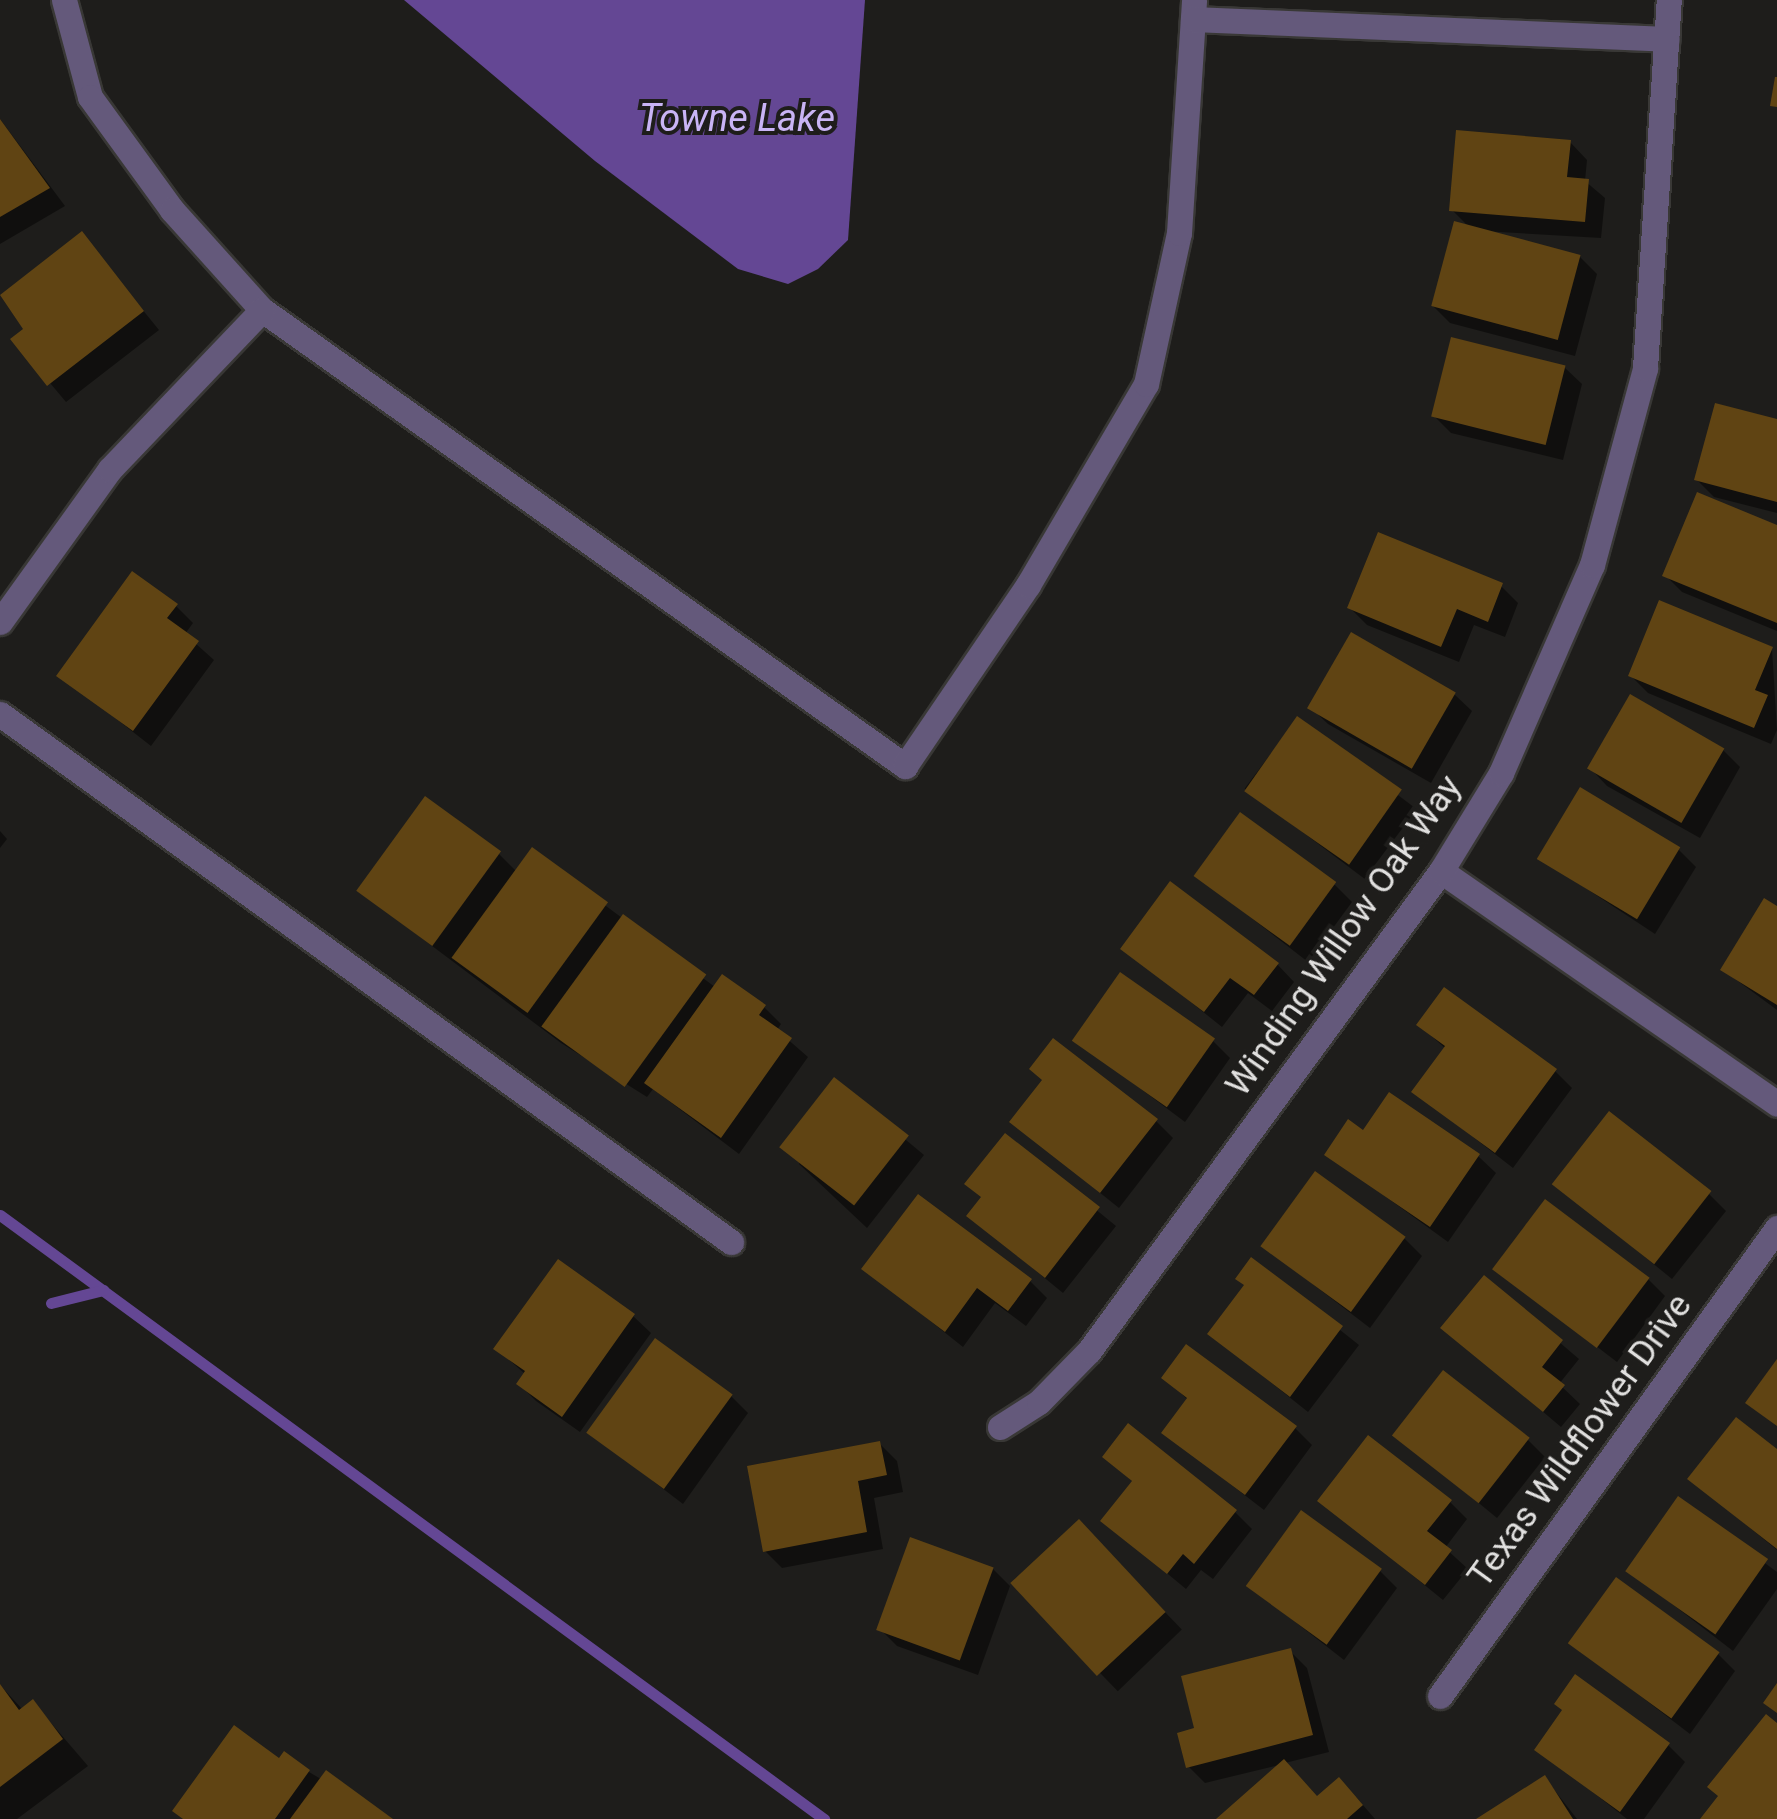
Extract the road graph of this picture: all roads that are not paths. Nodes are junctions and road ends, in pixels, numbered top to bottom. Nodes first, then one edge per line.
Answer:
1 (64, 0) edge
2 (1668, 0) edge
3 (1194, 10) edge
4 (1666, 39) junction
5 (262, 310) junction
6 (0, 622) edge
7 (0, 714) edge
8 (1441, 871) junction
9 (1777, 1104) edge
10 (1777, 1228) edge
11 (731, 1242) dead end
12 (1000, 1428) dead end
13 (1440, 1696) dead end

1 - 5 street
2 - 4 street, Winding Willow Oak Way
3 - 4 street
3 - 5 street
4 - 8 street, Winding Willow Oak Way
5 - 6 street
7 - 11 street
8 - 9 street
8 - 12 street, Winding Willow Oak Way
10 - 13 street, Texas Wildflower Drive

